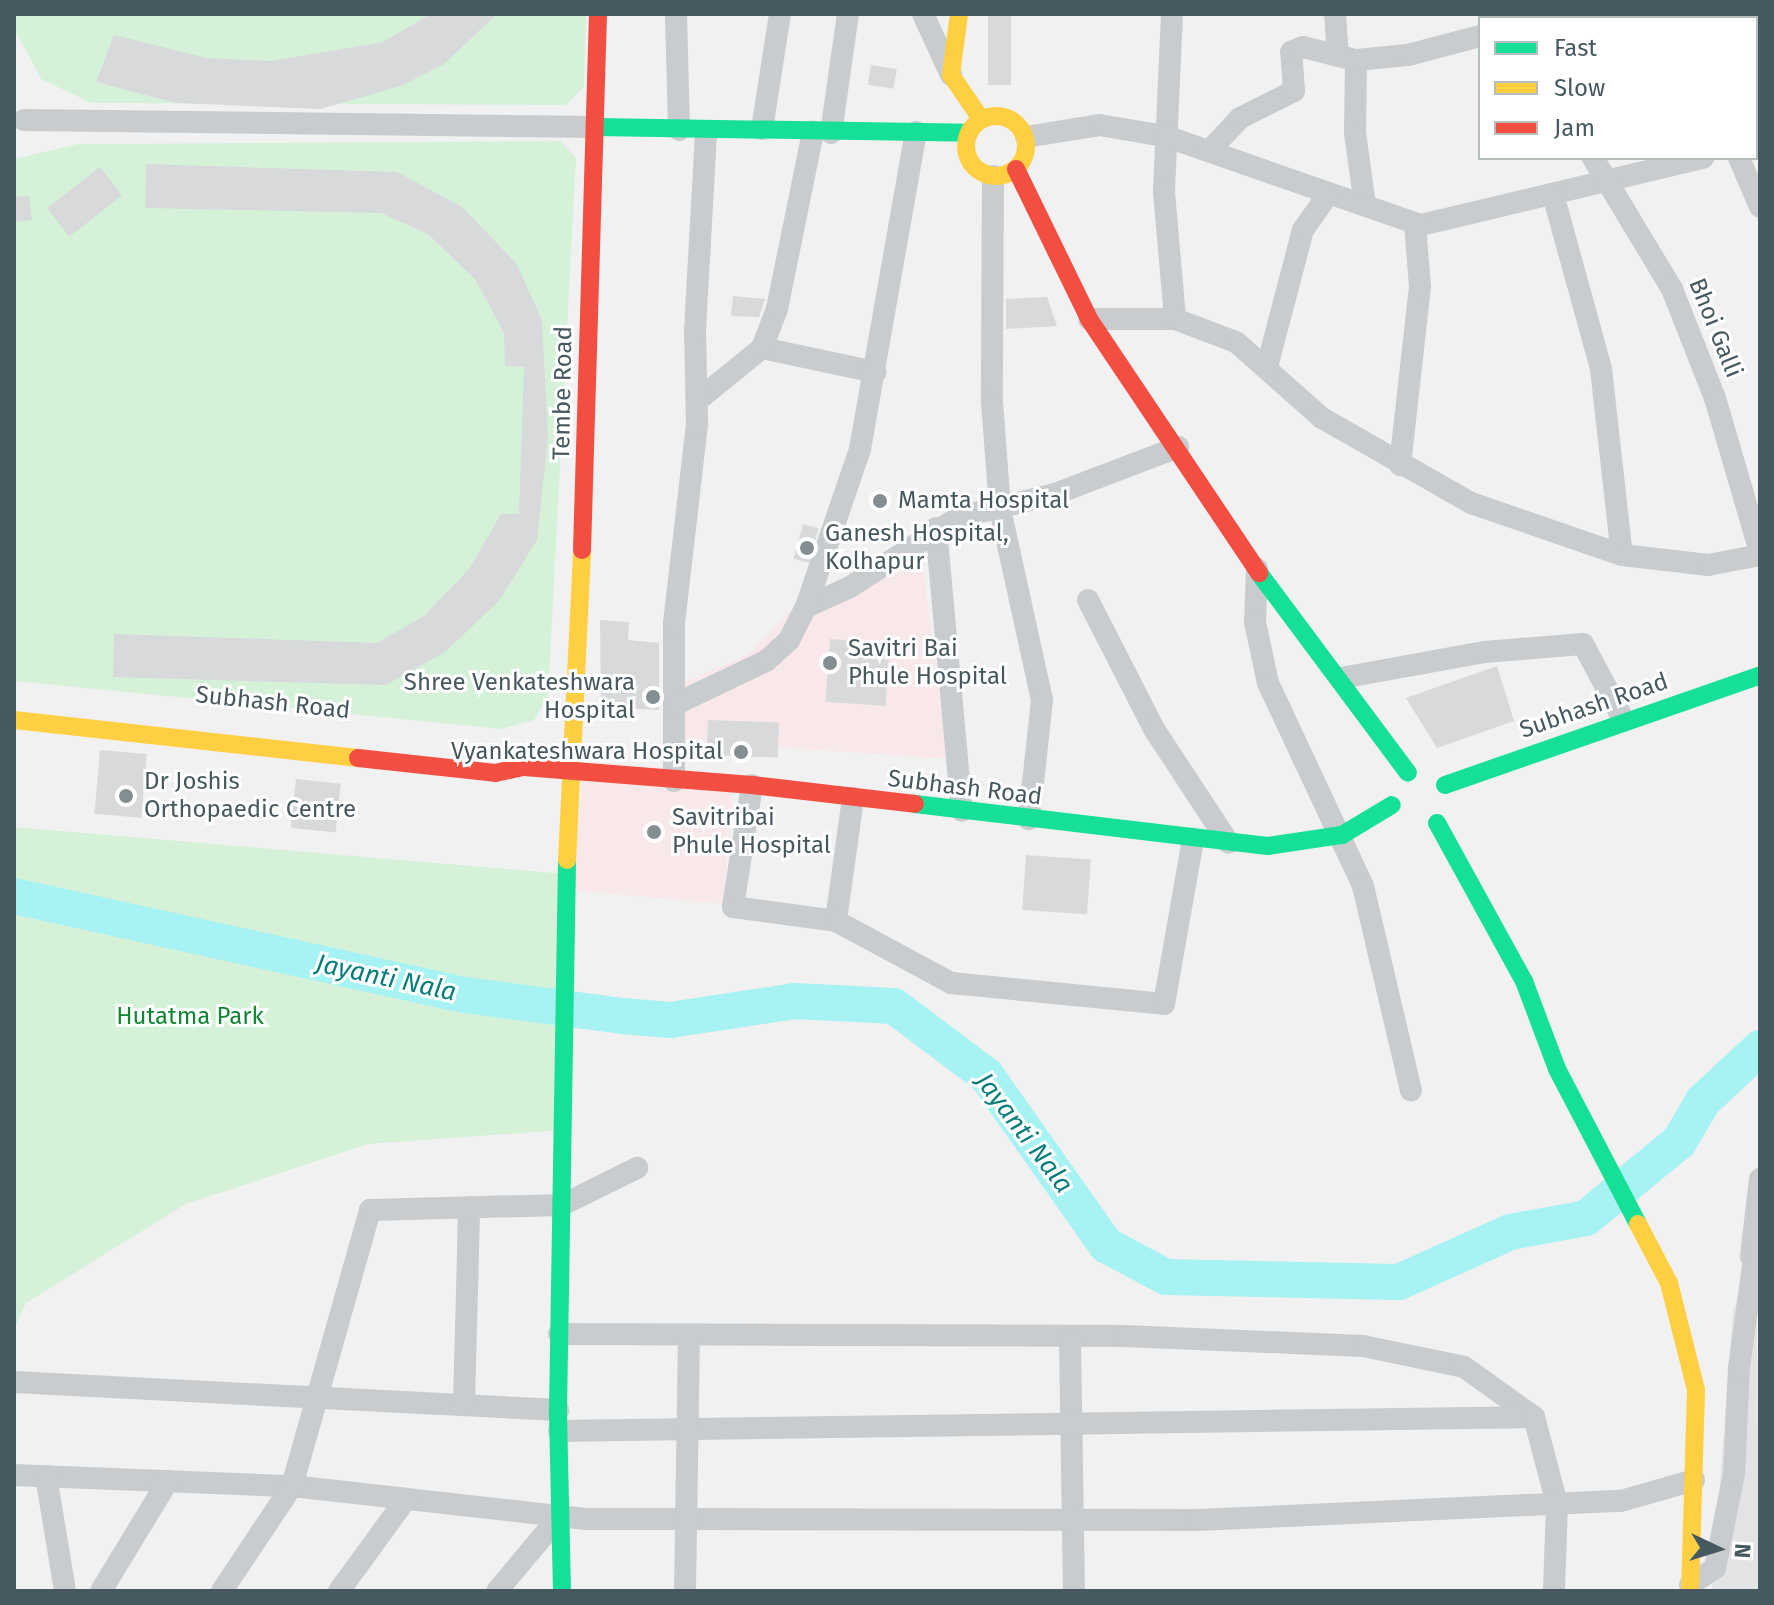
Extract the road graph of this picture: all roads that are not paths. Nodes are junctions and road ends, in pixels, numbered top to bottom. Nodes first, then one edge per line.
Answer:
1 (598, 14) edge
2 (676, 14) edge
3 (780, 14) edge
4 (848, 14) edge
5 (923, 14) edge
6 (959, 14) edge
7 (1172, 14) edge
8 (1335, 14) edge
9 (1478, 37) edge
10 (1347, 58) junction
11 (951, 75) junction
12 (17, 116) edge
13 (975, 126) junction
14 (596, 127) junction
15 (762, 129) junction
16 (679, 130) junction
17 (706, 131) junction
18 (822, 132) junction
19 (916, 132) junction
20 (1165, 136) junction
21 (1026, 137) junction
22 (1210, 150) junction
23 (1594, 160) edge
24 (1695, 160) edge
25 (1740, 160) edge
26 (1016, 169) junction
27 (993, 176) junction
28 (1610, 181) junction
29 (1329, 193) junction
30 (1554, 198) junction
31 (1365, 205) junction
32 (1760, 207) edge
33 (1415, 223) junction
34 (1089, 319) junction
35 (1175, 319) junction
36 (762, 348) junction
37 (1267, 367) junction
38 (875, 372) junction
39 (698, 400) junction
40 (1178, 447) junction
41 (1400, 465) junction
42 (1000, 509) junction
43 (936, 528) junction
44 (1760, 553) edge
45 (1622, 555) junction
46 (1257, 569) junction
47 (1088, 600) dead end
48 (806, 607) junction
49 (1760, 675) edge
50 (1341, 678) junction
51 (674, 705) junction
52 (1623, 719) junction
53 (14, 720) edge
54 (405, 742) dead end
55 (524, 767) junction
56 (571, 772) junction
57 (1408, 773) junction
58 (674, 781) junction
59 (752, 785) junction
60 (1445, 785) junction
61 (853, 798) junction
62 (962, 811) junction
63 (1029, 819) junction
64 (1412, 820) junction
65 (1342, 835) junction
66 (1193, 839) junction
67 (1229, 843) junction
68 (836, 921) junction
69 (1411, 1090) dead end
70 (637, 1168) dead end
71 (1760, 1179) edge
72 (562, 1205) junction
73 (469, 1207) junction
74 (1757, 1267) edge
75 (559, 1334) junction
76 (689, 1338) junction
77 (1070, 1340) junction
78 (14, 1382) edge
79 (317, 1396) junction
80 (464, 1404) junction
81 (1534, 1417) junction
82 (558, 1420) junction
83 (1072, 1425) junction
84 (686, 1433) junction
85 (14, 1475) edge
86 (46, 1476) junction
87 (1694, 1480) junction
88 (168, 1481) junction
89 (292, 1486) junction
90 (406, 1499) junction
91 (1557, 1504) junction
92 (560, 1516) junction
93 (686, 1519) junction
94 (1073, 1519) junction
95 (1690, 1588) edge
96 (65, 1591) edge
97 (101, 1591) edge
98 (222, 1591) edge
99 (339, 1591) edge
100 (497, 1591) edge
101 (562, 1591) edge
102 (685, 1591) edge
103 (1074, 1591) edge
104 (1554, 1591) edge

1 - 14 main road, Tembe Road
2 - 16 street
3 - 15 street
4 - 18 street
5 - 11 street
6 - 11 main road
7 - 20 street
8 - 10 street
9 - 10 street
10 - 22 street
10 - 31 street
11 - 13 main road
12 - 14 street
13 - 19 main road
13 - 21 main road
13 - 27 main road
14 - 16 main road
14 - 56 main road, Tembe Road
15 - 17 main road
15 - 18 main road
16 - 17 main road
17 - 39 street
18 - 19 main road
18 - 36 street
19 - 38 street
20 - 21 street
20 - 22 street
20 - 35 street
21 - 26 main road
22 - 29 street
23 - 28 street, Bhoi Galli
24 - 28 street
25 - 32 street
26 - 27 main road
26 - 34 main road
27 - 42 street
28 - 30 street
28 - 44 street, Bhoi Galli
29 - 31 street
29 - 37 street
30 - 33 street
30 - 45 street
31 - 33 street
33 - 41 street
34 - 35 street
34 - 40 main road
35 - 37 street
36 - 38 street
36 - 39 street
37 - 41 street
38 - 48 street
39 - 51 street
40 - 42 street
40 - 46 main road
41 - 45 street
42 - 43 street
42 - 63 street
43 - 48 street
43 - 62 street
44 - 45 street
46 - 50 main road
46 - 65 street
47 - 67 street
48 - 51 street
49 - 52 main road, Subhash Road
50 - 52 street
50 - 57 main road
51 - 58 street
52 - 60 main road, Subhash Road
53 - 55 main road, Subhash Road
54 - 55 main road, Subhash Road
55 - 56 main road, Subhash Road
56 - 58 main road, Subhash Road
56 - 72 main road, Tembe Road
57 - 60 main road
57 - 64 main road
58 - 59 main road, Subhash Road
59 - 61 main road, Subhash Road
59 - 68 street
60 - 64 main road
61 - 62 main road, Subhash Road
61 - 68 street
62 - 63 main road, Subhash Road
63 - 66 main road, Subhash Road
64 - 65 main road, Subhash Road
64 - 87 main road
65 - 67 main road, Subhash Road
65 - 69 street
66 - 67 main road, Subhash Road
66 - 68 street
70 - 72 street
71 - 74 street
72 - 73 street
72 - 75 main road, Tembe Road
73 - 79 street
73 - 80 street
74 - 95 street
75 - 76 street
75 - 82 main road, Tembe Road
76 - 77 street
76 - 84 street
77 - 81 street
77 - 83 street
78 - 79 street
79 - 80 street
79 - 89 street
80 - 82 street
81 - 83 street
81 - 91 street
82 - 84 street
82 - 92 main road, Tembe Road
83 - 84 street
83 - 94 street
84 - 93 street
85 - 86 street
86 - 88 street
86 - 96 street
87 - 91 street
87 - 95 main road
88 - 89 street
88 - 97 street
89 - 90 street
89 - 98 street
90 - 92 street
90 - 99 street
91 - 94 street
91 - 104 street
92 - 93 street
92 - 100 street
92 - 101 main road, Tembe Road
93 - 94 street
93 - 102 street
94 - 103 street

